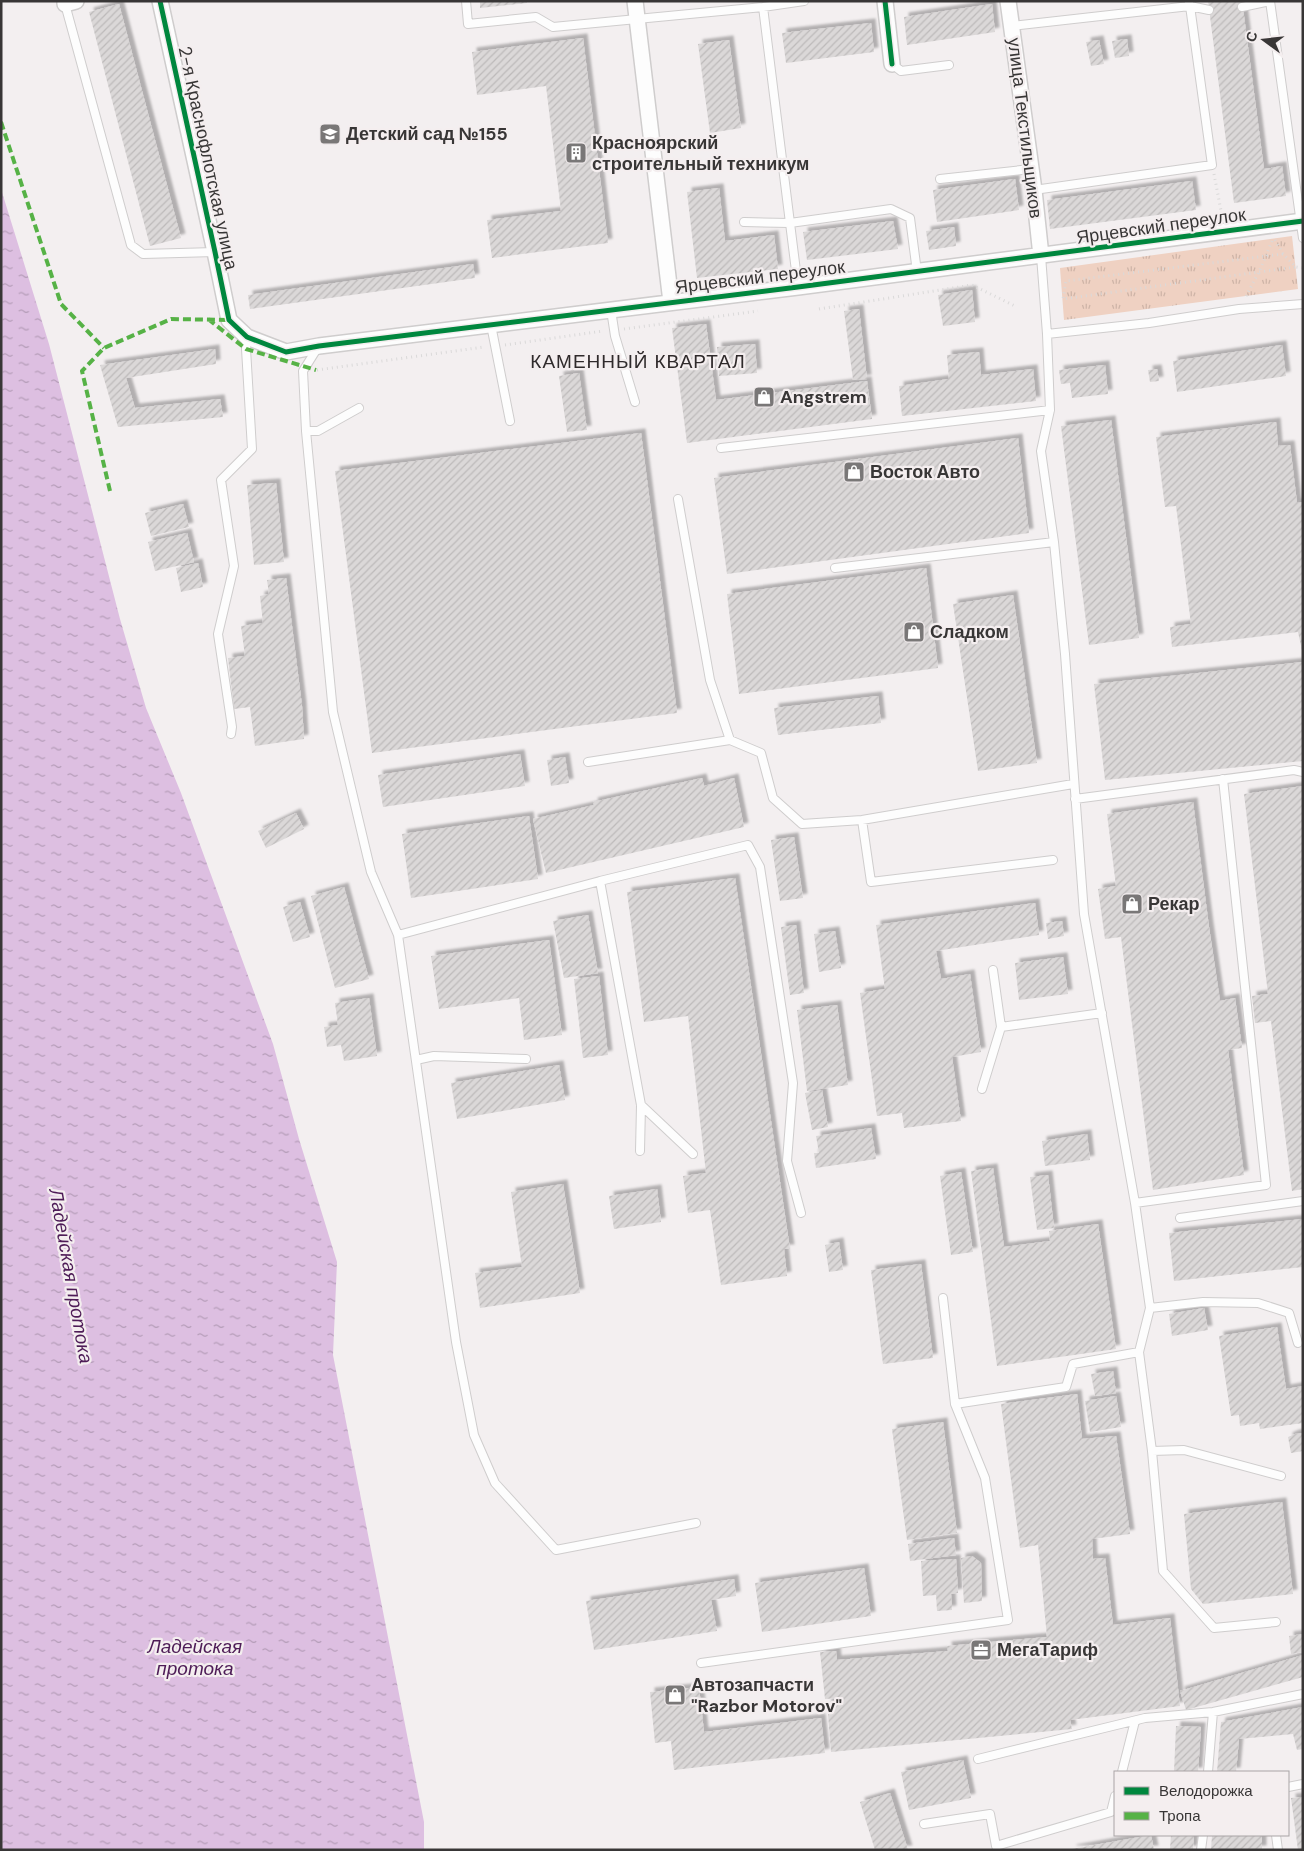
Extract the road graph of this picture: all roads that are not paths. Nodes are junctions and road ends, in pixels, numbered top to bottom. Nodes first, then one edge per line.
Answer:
1 (160, 1) edge
2 (466, 1) edge
3 (635, 1) edge
4 (804, 1) edge
5 (885, 1) edge
6 (1008, 1) edge
7 (1270, 1) edge
8 (69, 2) edge
9 (1189, 4) edge
10 (763, 7) junction
11 (1242, 7) dead end
12 (1209, 10) dead end
13 (637, 19) junction
14 (1012, 26) junction
15 (892, 64) joint
16 (949, 65) dead end
17 (1031, 169) junction
18 (940, 179) dead end
19 (1034, 190) junction
20 (1302, 221) edge
21 (744, 222) dead end
22 (790, 223) junction
23 (1303, 238) edge
24 (216, 252) junction
25 (1041, 256) junction
26 (917, 272) junction
27 (798, 287) junction
28 (671, 302) junction
29 (1303, 304) edge
30 (610, 310) junction
31 (229, 320) joint
32 (491, 325) junction
33 (1047, 334) junction
34 (247, 337) junction
35 (319, 346) junction
36 (635, 402) dead end
37 (359, 408) dead end
38 (1050, 410) junction
39 (510, 421) dead end
40 (306, 431) junction
41 (722, 448) dead end
42 (678, 499) dead end
43 (1054, 542) junction
44 (835, 568) dead end
45 (231, 734) dead end
46 (730, 740) junction
47 (588, 762) dead end
48 (1303, 772) edge
49 (1223, 779) junction
50 (1074, 784) junction
51 (1075, 799) junction
52 (862, 820) junction
53 (1053, 860) dead end
54 (600, 881) junction
55 (398, 935) junction
56 (993, 970) dead end
57 (1102, 1013) junction
58 (1001, 1027) junction
59 (416, 1060) junction
60 (526, 1060) dead end
61 (982, 1089) dead end
62 (641, 1105) junction
63 (640, 1151) dead end
64 (693, 1154) dead end
65 (1303, 1201) edge
66 (1135, 1203) junction
67 (801, 1213) dead end
68 (1180, 1218) dead end
69 (943, 1298) dead end
70 (1150, 1308) junction
71 (1298, 1344) dead end
72 (1139, 1352) junction
73 (955, 1404) junction
74 (1152, 1451) junction
75 (1281, 1476) dead end
76 (696, 1523) dead end
77 (1276, 1622) dead end
78 (701, 1663) dead end
79 (1303, 1694) edge
80 (1213, 1712) junction
81 (1135, 1721) junction
82 (978, 1759) dead end
83 (1122, 1771) edge
84 (1208, 1771) edge
85 (1303, 1784) edge
86 (1289, 1787) edge
87 (1114, 1800) edge
88 (924, 1824) dead end
89 (1203, 1836) edge
90 (1276, 1836) edge
91 (996, 1848) edge
92 (1201, 1850) edge
93 (1278, 1850) edge

1 - 24 street, 2-я Краснофлотская улица
2 - 13 lane
3 - 13 street
4 - 10 lane
5 - 15 street
6 - 14 street, улица Текстильщиков
7 - 11 lane
7 - 20 lane
8 - 24 lane
9 - 12 lane
9 - 14 lane
9 - 19 lane
10 - 13 lane
10 - 22 lane
13 - 28 street
14 - 17 street, улица Текстильщиков
15 - 16 lane
17 - 18 lane
17 - 19 street, улица Текстильщиков
19 - 25 street, улица Текстильщиков
20 - 23 lane
20 - 25 street, Ярцевский переулок
21 - 22 lane
22 - 26 lane
22 - 27 lane
24 - 31 street, 2-я Краснофлотская улица
25 - 26 street, Ярцевский переулок
25 - 33 lane
26 - 27 street, Ярцевский переулок
27 - 28 street, Ярцевский переулок
28 - 30 street, Ярцевский переулок
29 - 33 lane
30 - 32 street, Ярцевский переулок
30 - 36 lane
31 - 34 street, Ярцевский переулок
32 - 35 street, Ярцевский переулок
32 - 39 lane
33 - 38 lane
34 - 35 street, Ярцевский переулок
34 - 45 lane
35 - 40 lane
37 - 40 lane
38 - 41 lane
38 - 43 lane
40 - 55 lane
42 - 46 lane
43 - 44 lane
43 - 50 lane
46 - 47 lane
46 - 52 lane
48 - 49 lane
49 - 51 lane
49 - 66 lane
50 - 51 lane
50 - 52 lane
51 - 57 lane
52 - 53 lane
54 - 55 lane
54 - 62 lane
54 - 67 lane
55 - 59 lane
56 - 58 lane
57 - 58 lane
57 - 66 lane
58 - 61 lane
59 - 60 lane
59 - 76 lane
62 - 63 lane
62 - 64 lane
65 - 68 lane
66 - 70 lane
69 - 73 lane
70 - 71 lane
70 - 72 lane
72 - 73 lane
72 - 74 lane
73 - 78 lane
74 - 75 lane
74 - 77 lane
79 - 80 lane
80 - 81 lane
80 - 84 lane
81 - 82 lane
81 - 83 lane
85 - 86 lane
87 - 91 lane
88 - 91 lane
89 - 92 lane
90 - 93 lane

